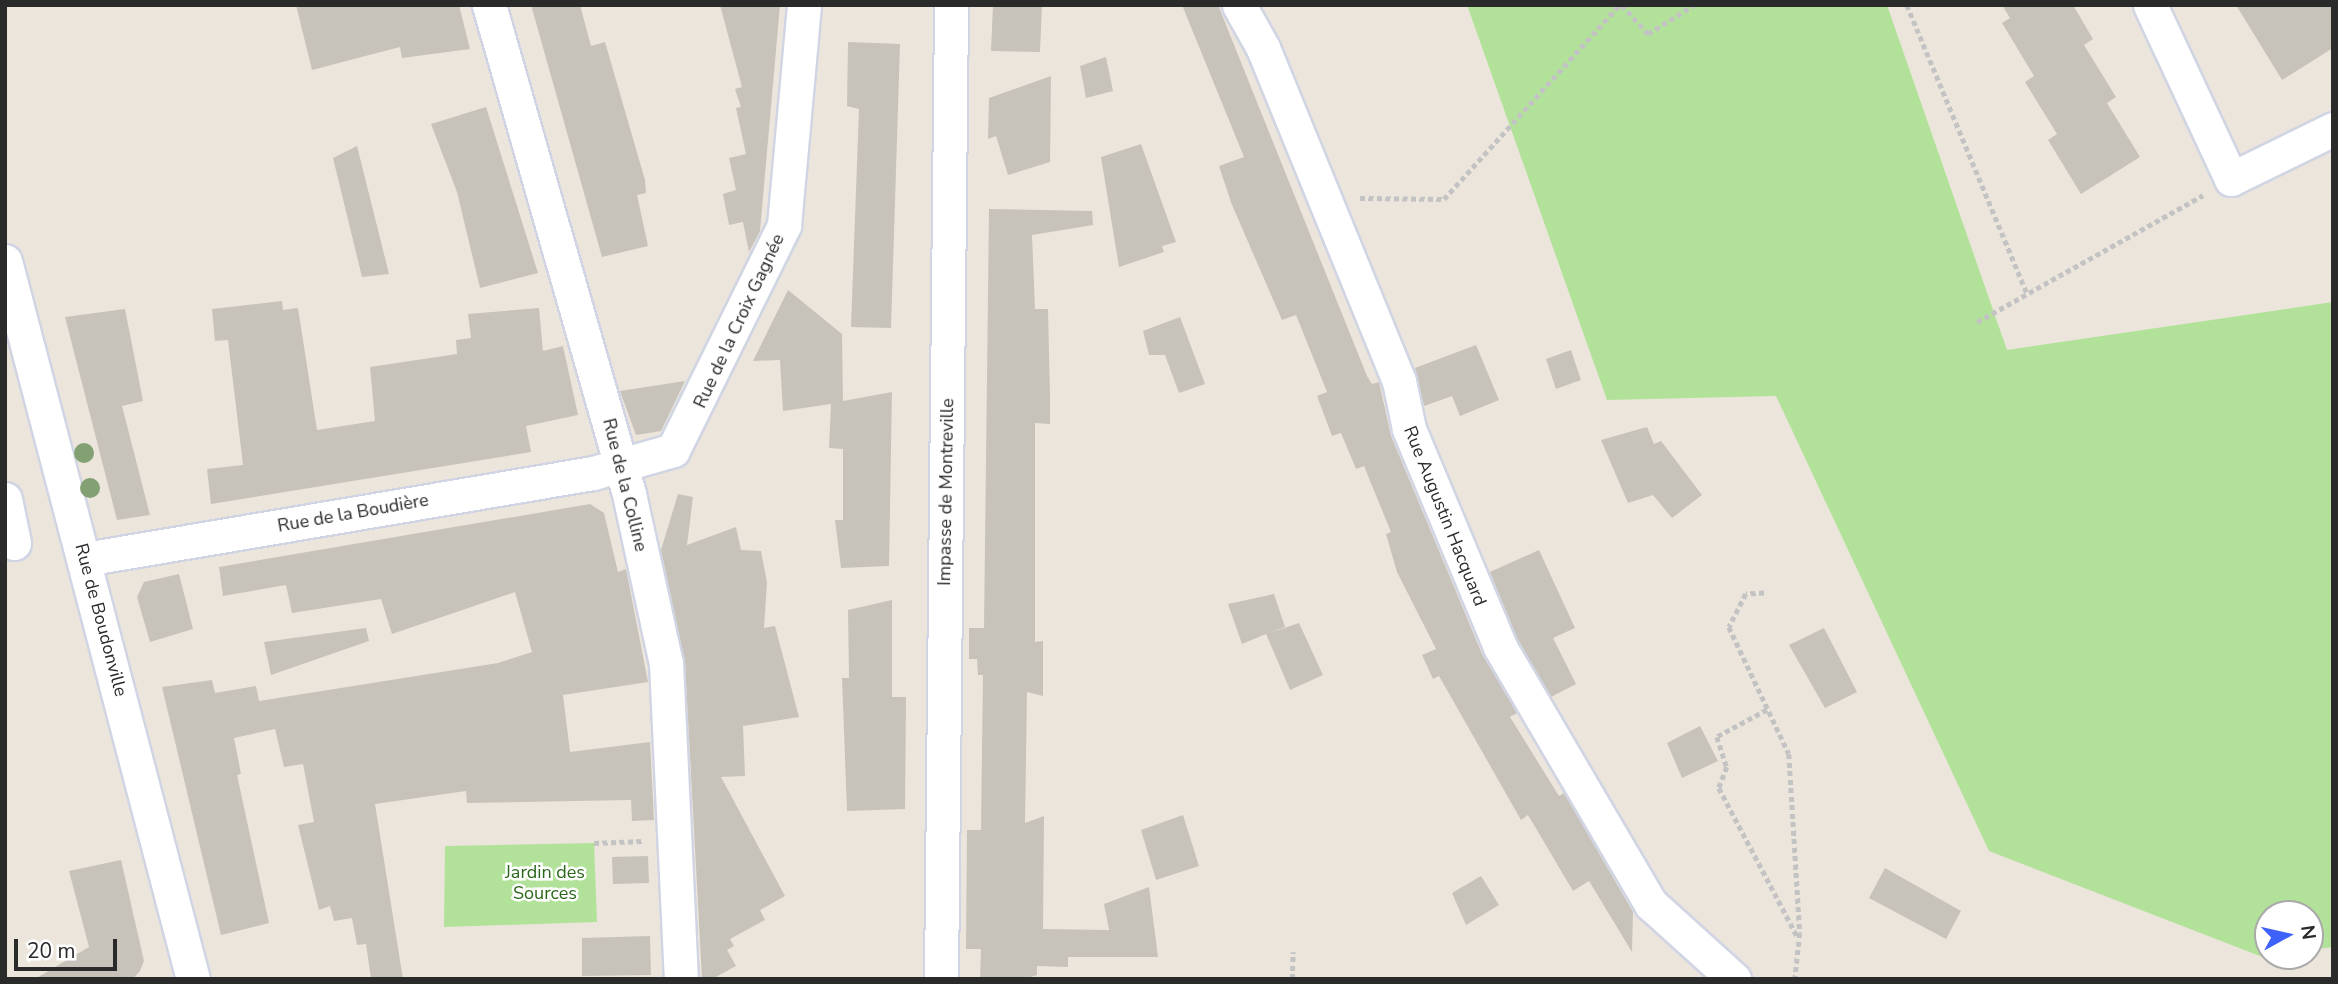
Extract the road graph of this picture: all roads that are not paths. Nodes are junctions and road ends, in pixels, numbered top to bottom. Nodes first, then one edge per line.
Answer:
1 (489, 5) edge
2 (804, 5) edge
3 (951, 5) edge
4 (1239, 5) edge
5 (2150, 5) edge
6 (2333, 130) edge
7 (5, 261) edge
8 (13, 326) edge
9 (621, 466) junction
10 (5, 499) edge
11 (14, 542) dead end
12 (85, 559) junction
13 (193, 979) edge
14 (681, 979) edge
15 (941, 979) edge
16 (1734, 979) edge

1 - 9 street, Rue de la Colline
2 - 9 street, Rue de la Croix Gagnée
3 - 15 street, Impasse de Montreville
4 - 16 street, Rue Augustin Hacquard
5 - 6 street
7 - 8 street, Rue de Boudonville
8 - 12 street, Rue de Boudonville
9 - 12 street, Rue de la Boudière
9 - 14 street, Rue de la Colline
10 - 11 street
12 - 13 street, Rue de Boudonville

